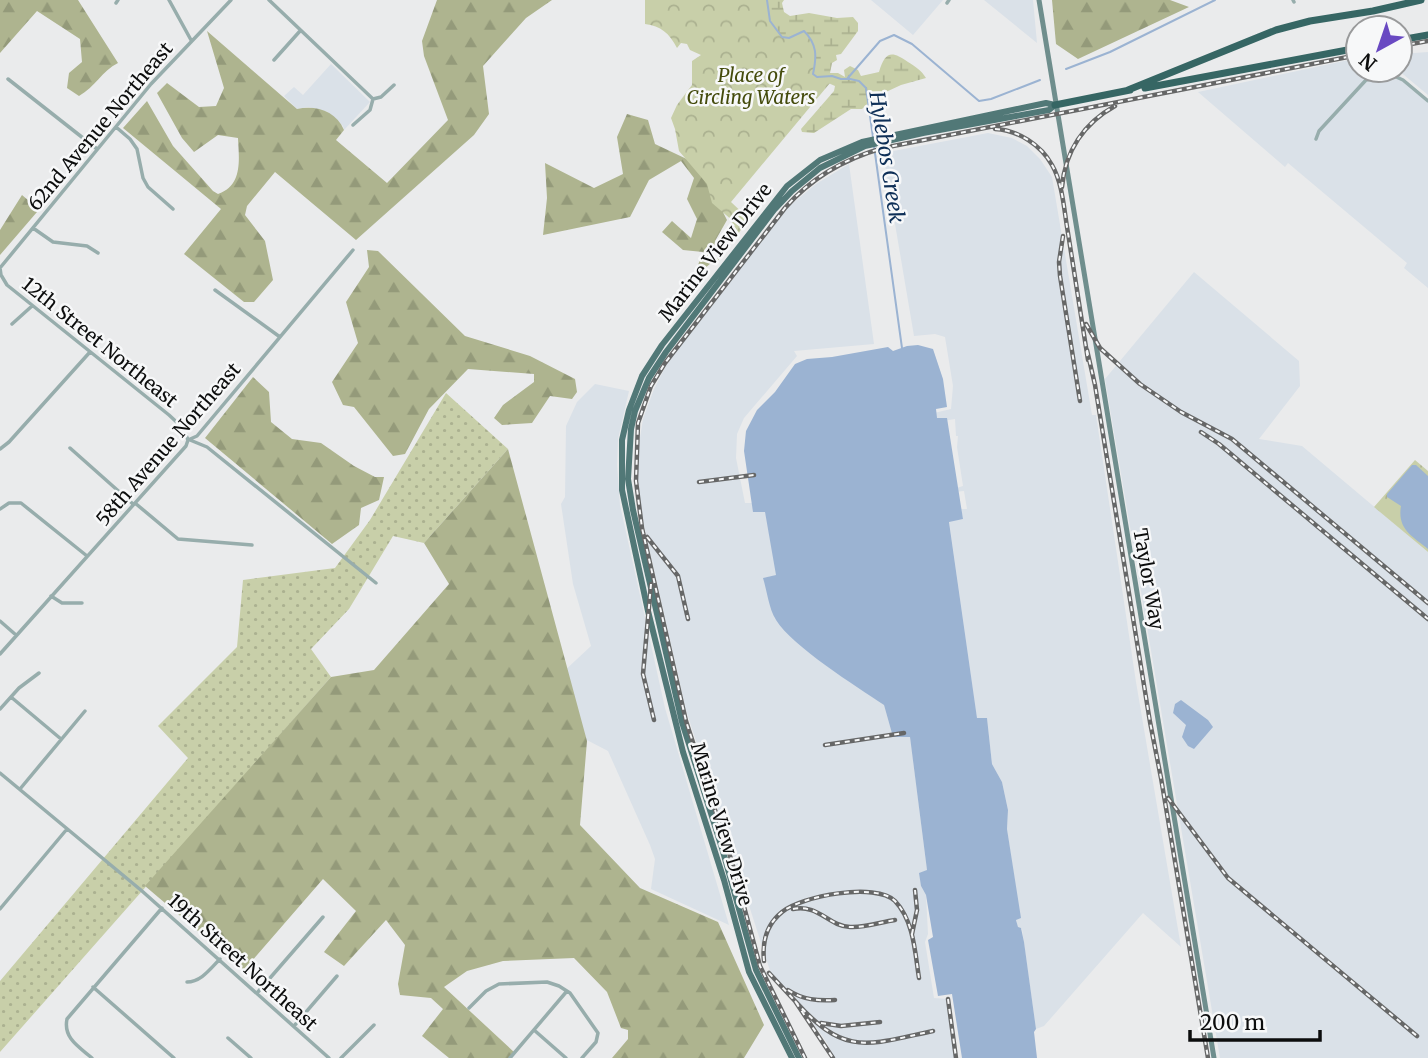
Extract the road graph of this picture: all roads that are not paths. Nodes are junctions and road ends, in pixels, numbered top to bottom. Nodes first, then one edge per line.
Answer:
1 (169, 0) edge
2 (231, 0) edge
3 (269, 0) edge
4 (1039, 0) edge
5 (1422, 0) edge
6 (300, 31) junction
7 (191, 40) junction
8 (1344, 51) edge
9 (275, 60) dead end
10 (8, 79) dead end
11 (394, 85) dead end
12 (1128, 90) junction
13 (373, 99) junction
14 (1428, 102) edge
15 (1055, 105) junction
16 (353, 125) dead end
17 (116, 127) junction
18 (1315, 139) dead end
19 (863, 144) junction
20 (97, 149) junction
21 (173, 209) dead end
22 (33, 228) junction
23 (353, 250) dead end
24 (98, 253) dead end
25 (1, 275) edge
26 (215, 290) dead end
27 (33, 306) junction
28 (12, 324) dead end
29 (280, 337) junction
30 (90, 352) junction
31 (188, 440) junction
32 (69, 448) dead end
33 (0, 449) edge
34 (134, 504) junction
35 (0, 509) edge
36 (252, 545) dead end
37 (87, 556) junction
38 (376, 583) dead end
39 (51, 596) junction
40 (82, 603) dead end
41 (0, 621) edge
42 (16, 635) junction
43 (0, 654) edge
44 (39, 673) dead end
45 (11, 697) junction
46 (0, 709) edge
47 (85, 710) dead end
48 (61, 739) junction
49 (0, 773) edge
50 (20, 789) junction
51 (67, 829) junction
52 (0, 908) edge
53 (162, 908) junction
54 (323, 917) dead end
55 (220, 959) junction
56 (337, 976) dead end
57 (187, 982) dead end
58 (93, 987) junction
59 (567, 991) junction
60 (257, 993) junction
61 (469, 1008) dead end
62 (374, 1025) dead end
63 (294, 1026) junction
64 (534, 1030) junction
65 (228, 1038) dead end
66 (92, 1058) edge
67 (174, 1058) edge
68 (251, 1058) edge
69 (329, 1058) edge
70 (341, 1058) edge
71 (510, 1058) edge
72 (566, 1058) edge
73 (582, 1058) edge
74 (792, 1058) edge
75 (799, 1058) edge
76 (1214, 1058) edge

1 - 7 street
2 - 7 street, 62nd Avenue Northeast
3 - 6 street
4 - 15 street, Taylor Way
5 - 12 highway
6 - 9 street
6 - 13 street
7 - 17 street, 62nd Avenue Northeast
8 - 12 highway
10 - 20 street
11 - 13 street
12 - 15 highway
13 - 16 street
14 - 18 street
15 - 19 main road, Marine View Drive
15 - 76 street, Taylor Way
17 - 20 street, 62nd Avenue Northeast
17 - 21 street
19 - 74 main road, Marine View Drive
19 - 75 main road, Marine View Drive
20 - 22 street, 62nd Avenue Northeast
22 - 24 street
22 - 25 street, 62nd Avenue Northeast
23 - 29 street, 58th Avenue Northeast
25 - 27 street, 12th Street Northeast
26 - 29 street
27 - 28 street
27 - 30 street, 12th Street Northeast
29 - 31 street, 58th Avenue Northeast
30 - 31 street, 12th Street Northeast
30 - 33 street
31 - 34 street, 58th Avenue Northeast
31 - 38 street, 12th Street Northeast
32 - 34 street
34 - 36 street
34 - 37 street, 58th Avenue Northeast
35 - 37 street
37 - 39 street, 58th Avenue Northeast
39 - 40 street
39 - 42 street, 58th Avenue Northeast
41 - 42 street
42 - 43 street, 58th Avenue Northeast
44 - 45 street
45 - 46 street
45 - 48 street
47 - 48 street
48 - 50 street
49 - 50 street, 19th Street Northeast
50 - 51 street, 19th Street Northeast
51 - 52 street
51 - 53 street, 19th Street Northeast
53 - 55 street, 19th Street Northeast
53 - 58 street
54 - 60 street
55 - 57 street
55 - 60 street, 19th Street Northeast
56 - 63 street
58 - 66 street
58 - 67 street
59 - 61 street
59 - 64 street
59 - 73 street
60 - 63 street, 19th Street Northeast
62 - 70 street
63 - 69 street, 19th Street Northeast
64 - 71 street
64 - 72 street
65 - 68 street

